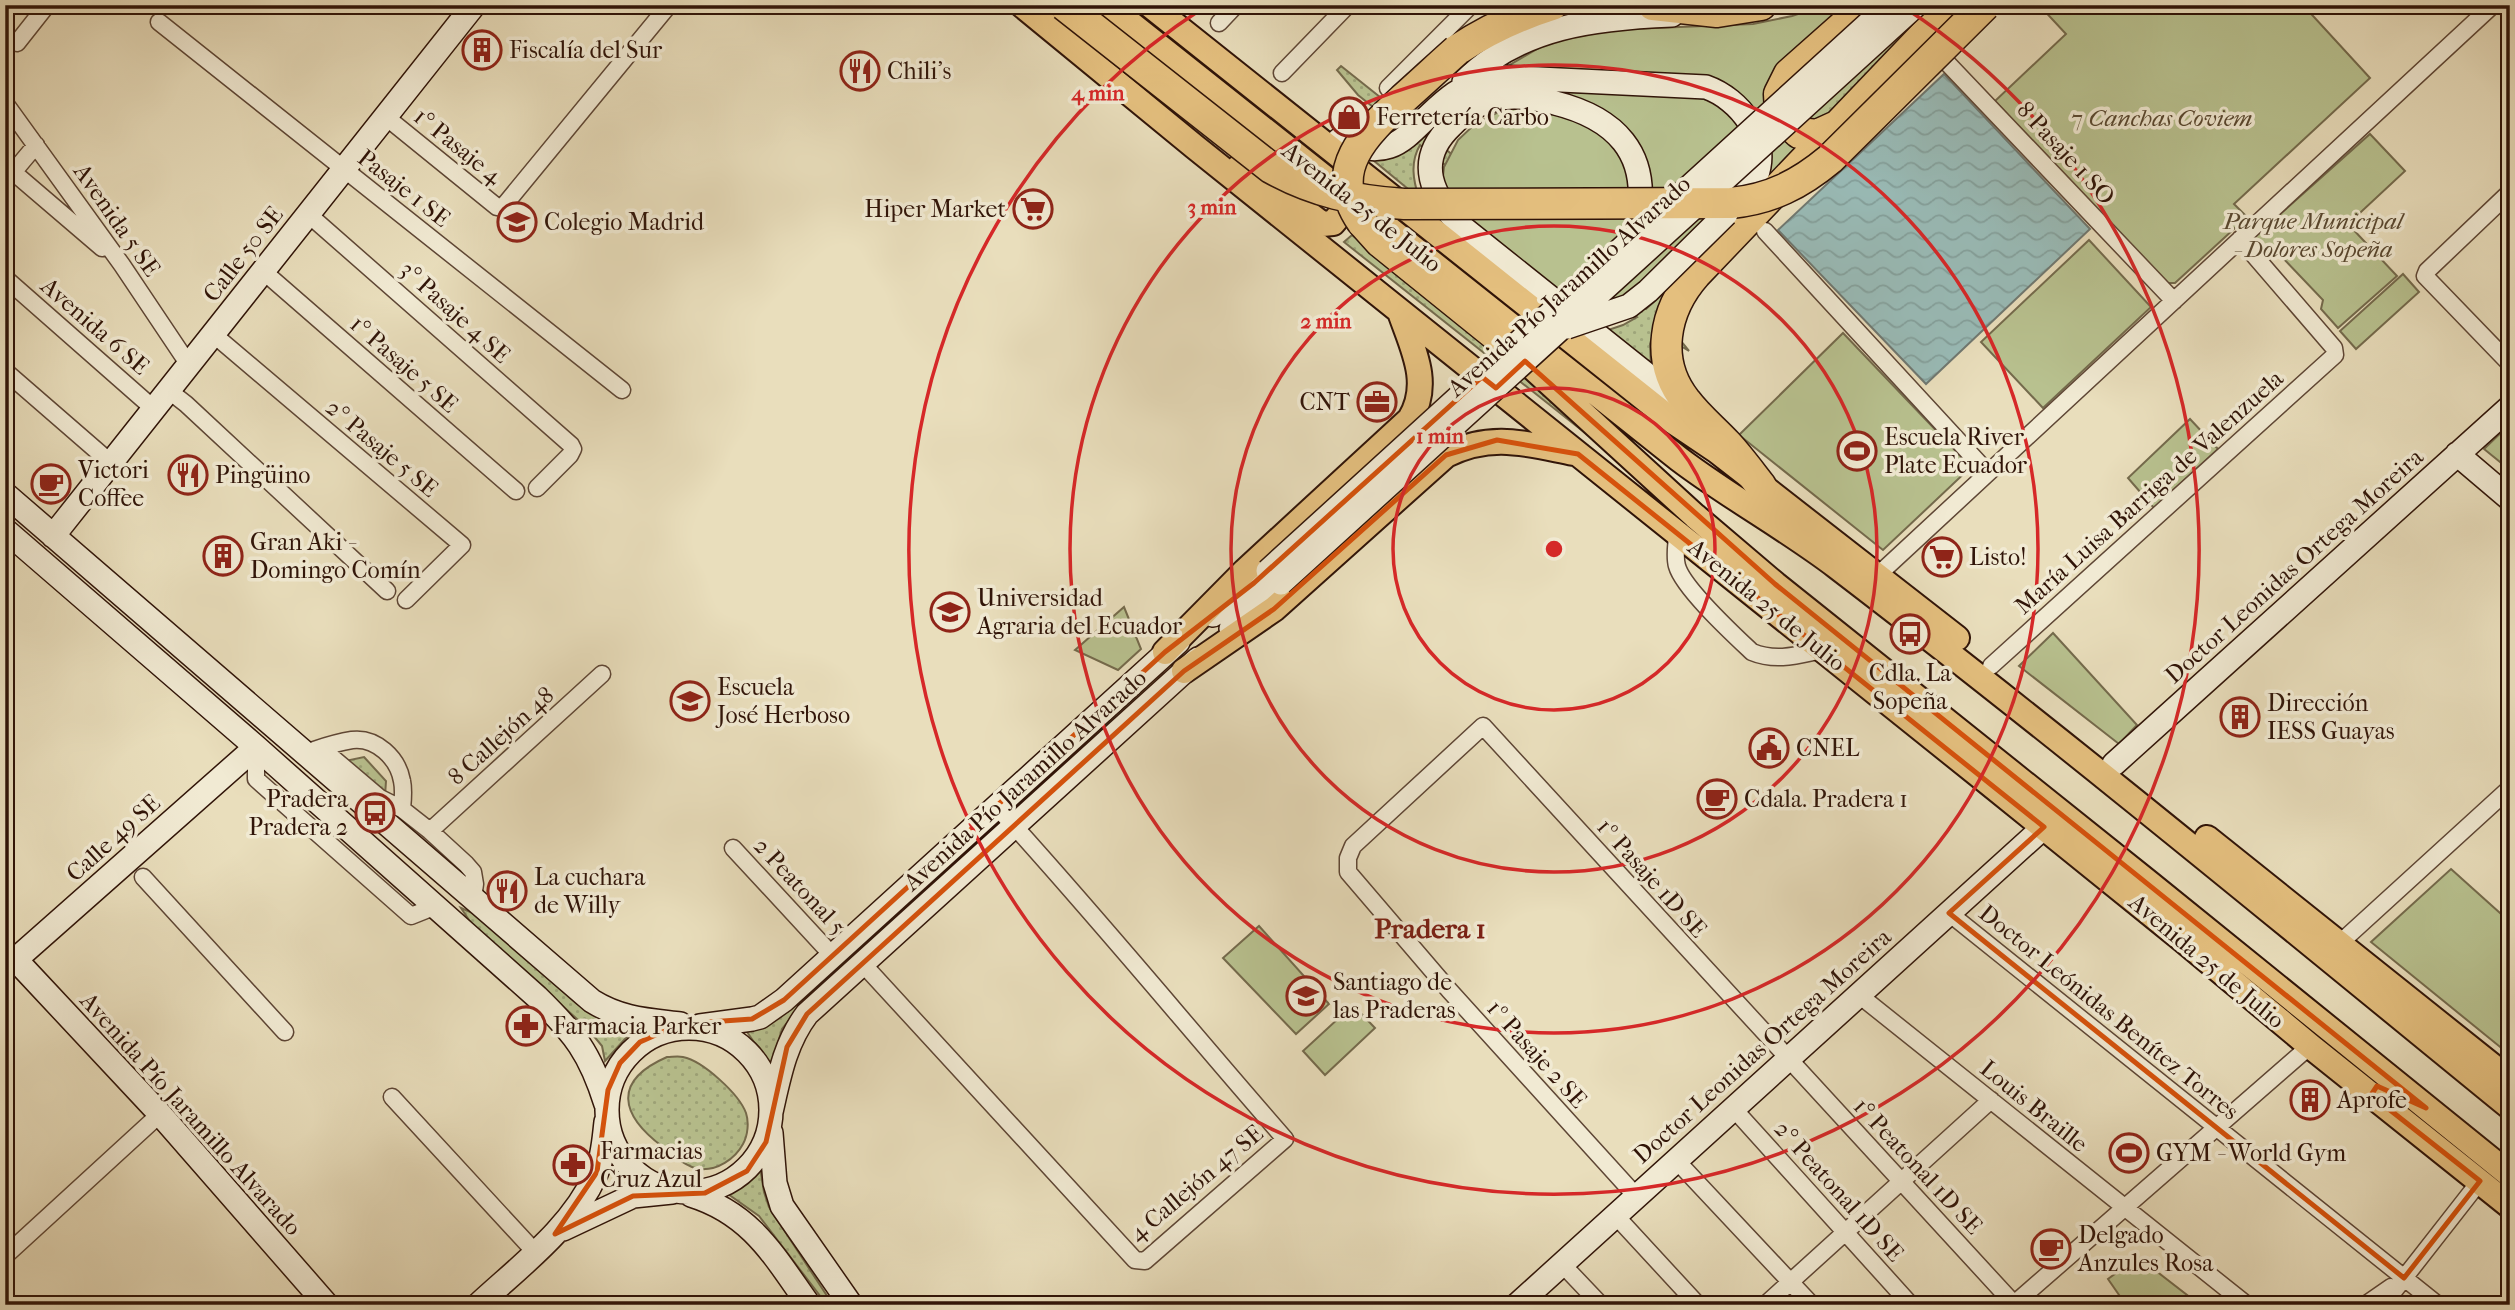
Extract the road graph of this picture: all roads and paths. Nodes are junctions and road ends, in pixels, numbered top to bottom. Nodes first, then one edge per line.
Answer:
1 (47, 5) edge
2 (474, 5) edge
3 (669, 5) edge
4 (1022, 5) edge
5 (1064, 5) edge
6 (1107, 5) edge
7 (1150, 5) edge
8 (1236, 5) edge
9 (1348, 5) edge
10 (1552, 5) edge
11 (1653, 5) edge
12 (1761, 5) edge
13 (1867, 5) edge
14 (1889, 5) edge
15 (1916, 5) edge
16 (1953, 5) edge
17 (1985, 5) edge
18 (2493, 5) edge
19 (1469, 6) edge
20 (1717, 12) junction
21 (159, 22) dead end
22 (1219, 23) dead end
23 (1171, 24) junction
24 (1923, 38) junction
25 (17, 43) dead end
26 (1283, 73) dead end
27 (1388, 88) dead end
28 (1451, 96) junction
29 (5, 103) edge
30 (386, 117) junction
31 (1293, 121) junction
32 (1843, 122) junction
33 (1339, 140) joint
34 (36, 145) junction
35 (1195, 147) junction
36 (1307, 164) junction
37 (344, 170) junction
38 (8, 173) edge
39 (2510, 192) edge
40 (308, 214) junction
41 (1765, 231) dead end
42 (2240, 239) junction
43 (1617, 254) junction
44 (122, 265) junction
45 (263, 271) junction
46 (5, 278) edge
47 (2174, 301) junction
48 (1400, 311) junction
49 (213, 334) junction
50 (1555, 334) junction
51 (1503, 341) joint
52 (2510, 364) edge
53 (189, 365) junction
54 (5, 371) edge
55 (168, 390) junction
56 (622, 390) dead end
57 (2510, 407) edge
58 (154, 409) junction
59 (1700, 418) junction
60 (2462, 450) junction
61 (1578, 454) junction
62 (111, 463) junction
63 (1988, 473) junction
64 (2510, 482) edge
65 (1761, 486) junction
66 (537, 488) dead end
67 (516, 491) dead end
68 (5, 494) edge
69 (2510, 499) edge
70 (5, 530) edge
71 (1678, 533) junction
72 (53, 536) junction
73 (1833, 564) junction
74 (1878, 575) junction
75 (1275, 577) junction
76 (1775, 584) junction
77 (387, 591) dead end
78 (406, 600) dead end
79 (1822, 650) junction
80 (1165, 652) junction
81 (1991, 666) junction
82 (1184, 671) junction
83 (602, 674) dead end
84 (256, 747) junction
85 (312, 750) junction
86 (2114, 764) junction
87 (2510, 788) edge
88 (996, 806) junction
89 (402, 809) junction
90 (1014, 826) junction
91 (2044, 827) junction
92 (430, 831) junction
93 (733, 848) dead end
94 (143, 877) dead end
95 (1351, 877) joint
96 (2149, 883) junction
97 (473, 898) junction
98 (1949, 913) junction
99 (2183, 940) junction
100 (2340, 943) junction
101 (832, 956) junction
102 (11, 964) edge
103 (862, 964) junction
104 (2355, 981) junction
105 (1859, 995) junction
106 (690, 1025) junction
107 (2444, 1026) junction
108 (285, 1032) dead end
109 (2310, 1046) junction
110 (1788, 1059) junction
111 (2337, 1068) junction
112 (2510, 1080) edge
113 (392, 1097) dead end
114 (1991, 1100) junction
115 (2510, 1107) edge
116 (1733, 1108) junction
117 (2426, 1108) junction
118 (607, 1110) junction
119 (160, 1114) junction
120 (771, 1118) junction
121 (2217, 1128) junction
122 (1676, 1160) junction
123 (2510, 1175) edge
124 (1901, 1181) junction
125 (2480, 1181) junction
126 (682, 1193) junction
127 (1636, 1196) junction
128 (2510, 1206) edge
129 (2125, 1207) junction
130 (1615, 1215) junction
131 (1845, 1232) junction
132 (555, 1234) junction
133 (535, 1252) junction
134 (5, 1256) edge
135 (1562, 1264) junction
136 (2404, 1278) junction
137 (1790, 1282) junction
138 (2014, 1304) edge
139 (327, 1305) edge
140 (479, 1305) edge
141 (809, 1305) edge
142 (851, 1305) edge
143 (1517, 1305) edge
144 (1601, 1305) edge
145 (1698, 1305) edge
146 (1765, 1305) edge
147 (1812, 1305) edge
148 (1911, 1305) edge
149 (2247, 1305) edge
150 (2365, 1305) edge
151 (2383, 1305) edge
152 (2438, 1305) edge

1 - 25 street
2 - 30 main road, Calle 50 SE
3 - 30 street, 1° Pasaje 4
4 - 35 main road, Avenida 25 de Julio
5 - 17 highway, bridge
6 - 36 main road, Avenida 25 de Julio
7 - 23 main road, Avenida 25 de Julio
8 - 22 street
9 - 26 street
10 - 51 highway, bridge
11 - 20 highway
12 - 20 highway
13 - 32 highway
14 - 43 main road, Avenida Pío Jaramillo Alvarado, bridge
15 - 50 main road, Avenida Pío Jaramillo Alvarado, bridge
16 - 24 highway
18 - 42 street
19 - 27 street
20 - 28 main road
21 - 37 street, Pasaje 1 SE
23 - 31 main road, Avenida 25 de Julio
23 - 36 main road
24 - 32 highway
24 - 47 street, 8 Pasaje 1 SO
28 - 33 main road
28 - 50 main road, bridge
29 - 34 street, Avenida 5 SE
30 - 37 main road, Calle 50 SE
31 - 33 main road
31 - 65 main road, Avenida 25 de Julio
32 - 59 highway
34 - 38 street
34 - 44 street, Avenida 5 SE
35 - 36 main road
35 - 48 main road, Avenida 25 de Julio
36 - 73 main road, Avenida 25 de Julio
37 - 40 main road, Calle 50 SE
37 - 56 street, Pasaje 1 SE
38 - 44 street
39 - 52 street
40 - 45 main road, Calle 50 SE
40 - 66 street, 3° Pasaje 4 SE
41 - 63 street
42 - 47 street
42 - 81 street, María Luisa Barriga de Valenzuela
43 - 59 main road, bridge
43 - 75 main road, Avenida Pío Jaramillo Alvarado, bridge
44 - 53 street, Avenida 5 SE
45 - 49 main road, Calle 50 SE
45 - 67 street, 1° Pasaje 5 SE
46 - 58 street, Avenida 6 SE
47 - 63 street
48 - 61 main road, Avenida 25 de Julio
48 - 80 main road
49 - 53 main road, Calle 50 SE
49 - 78 street, 2° Pasaje 5 SE
50 - 75 main road, Avenida Pío Jaramillo Alvarado, bridge
51 - 76 main road, Avenida 25 de Julio
53 - 55 main road, Calle 50 SE
54 - 62 street
55 - 58 main road, Calle 50 SE
55 - 77 street
57 - 60 main road, Doctor Leonidas Ortega Moreira
58 - 62 main road, Calle 50 SE
59 - 65 highway
60 - 64 main road
60 - 69 main road
60 - 86 main road, Doctor Leonidas Ortega Moreira
61 - 71 main road, Avenida 25 de Julio
61 - 82 main road
62 - 72 main road, Calle 50 SE
63 - 74 street
65 - 73 main road
65 - 74 main road, Avenida 25 de Julio
68 - 72 main road
70 - 84 main road
71 - 76 main road
71 - 79 main road, Avenida 25 de Julio
71 - 79 street
72 - 85 main road
73 - 104 main road, Avenida 25 de Julio
74 - 81 main road, Avenida 25 de Julio
75 - 80 main road, Avenida Pío Jaramillo Alvarado
75 - 82 main road, Avenida Pío Jaramillo Alvarado
76 - 96 main road, Avenida 25 de Julio
79 - 91 main road, Avenida 25 de Julio
80 - 88 main road, Avenida Pío Jaramillo Alvarado
81 - 86 main road, Avenida 25 de Julio
82 - 90 main road, Avenida Pío Jaramillo Alvarado
83 - 92 street, 8 Callejón 48
84 - 102 main road, Calle 49 SE
84 - 118 main road
85 - 89 street
85 - 89 street
85 - 97 main road
86 - 100 main road, Avenida 25 de Julio
87 - 100 street
88 - 90 street
88 - 101 main road, Avenida Pío Jaramillo Alvarado
89 - 92 street
90 - 103 main road, Avenida Pío Jaramillo Alvarado
90 - 103 street, 4 Callejón 47 SE
91 - 98 main road, Doctor Leonidas Ortega Moreira
91 - 99 main road, Avenida 25 de Julio
92 - 97 street
93 - 101 street, 2 Peatonal 5
94 - 108 street
95 - 110 street, 1º Pasaje 1D SE
95 - 127 street, 1º Pasaje 2 SE
96 - 99 main road
96 - 117 main road, Avenida 25 de Julio
97 - 106 main road
98 - 105 main road, Doctor Leonidas Ortega Moreira
98 - 121 street, Doctor Leónidas Benítez Torres
99 - 109 main road, Avenida 25 de Julio
100 - 107 main road, Avenida 25 de Julio
101 - 106 main road, Avenida Pío Jaramillo Alvarado
102 - 119 main road, Avenida Pío Jaramillo Alvarado
103 - 120 main road, Avenida Pío Jaramillo Alvarado
104 - 107 main road
104 - 115 main road, Avenida 25 de Julio
105 - 110 main road, Doctor Leonidas Ortega Moreira
105 - 114 street, Louis Braille
106 - 118 main road
106 - 120 main road
107 - 112 main road, Avenida 25 de Julio
109 - 111 main road, Avenida 25 de Julio
109 - 121 street
110 - 116 main road, Doctor Leonidas Ortega Moreira
110 - 124 street, 1° Peatonal 1D SE
111 - 117 main road
111 - 125 main road, Avenida 25 de Julio
113 - 133 street
114 - 124 street
114 - 129 street, Louis Braille
116 - 122 main road, Doctor Leonidas Ortega Moreira
116 - 131 street, 2° Peatonal 1D SE
117 - 123 main road, Avenida 25 de Julio
118 - 126 main road
118 - 132 main road
119 - 134 street
119 - 139 main road, Avenida Pío Jaramillo Alvarado
120 - 126 main road
120 - 142 main road
121 - 129 street
121 - 136 street, Doctor Leónidas Benítez Torres
122 - 127 main road, Doctor Leonidas Ortega Moreira
122 - 137 street
124 - 131 street
124 - 138 street, 1° Peatonal 1D SE
125 - 128 main road, Avenida 25 de Julio
125 - 136 street
126 - 132 main road
126 - 141 main road
127 - 130 main road, Doctor Leonidas Ortega Moreira
129 - 138 street
129 - 149 street, Louis Braille
130 - 135 main road, Doctor Leonidas Ortega Moreira
130 - 145 street
131 - 137 street
131 - 148 street, 2° Peatonal 1D SE
132 - 133 main road
133 - 140 main road
135 - 143 main road, Doctor Leonidas Ortega Moreira
135 - 144 street
136 - 150 street
136 - 151 street
136 - 152 street, Doctor Leónidas Benítez Torres
137 - 146 street
137 - 147 street

